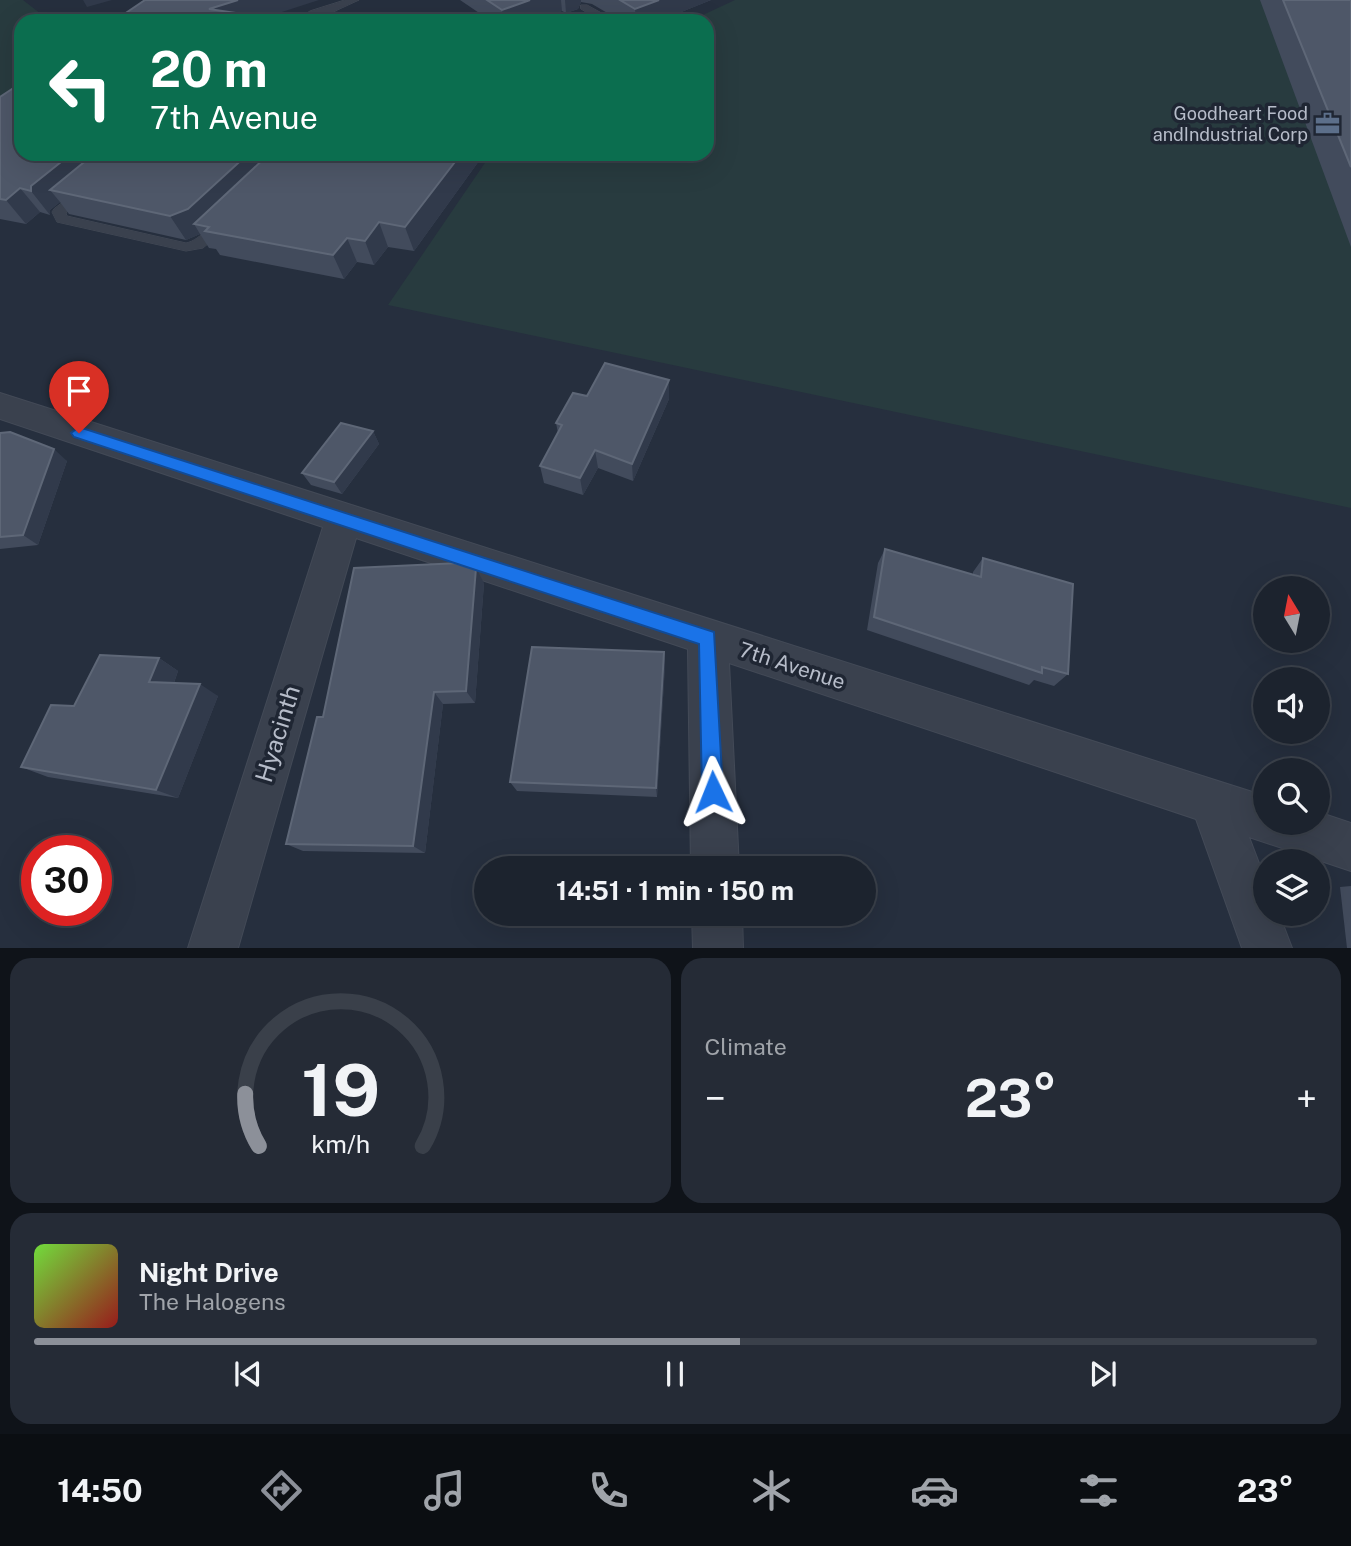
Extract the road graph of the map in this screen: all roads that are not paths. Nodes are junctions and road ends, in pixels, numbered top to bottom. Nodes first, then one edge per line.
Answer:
1 (354, 0) edge
2 (314, 13) joint
3 (324, 14) edge
4 (581, 14) edge
5 (598, 14) edge
6 (98, 179) edge
7 (238, 210) edge
8 (0, 406) edge
9 (343, 520) junction
10 (708, 639) junction
11 (1212, 801) junction
12 (1253, 815) edge
13 (1317, 835) edge
14 (1351, 846) edge
15 (715, 856) edge
16 (717, 926) edge
17 (213, 947) edge
18 (718, 947) edge
19 (1268, 947) edge

1 - 2 lane
2 - 3 lane
4 - 5 lane
6 - 7 lane
8 - 9 street, 7th Avenue
9 - 10 street, 7th Avenue
9 - 17 street, Hyacinth
10 - 11 street, 7th Avenue
10 - 15 street
11 - 12 street, 7th Avenue
11 - 19 street
13 - 14 street
16 - 18 street

